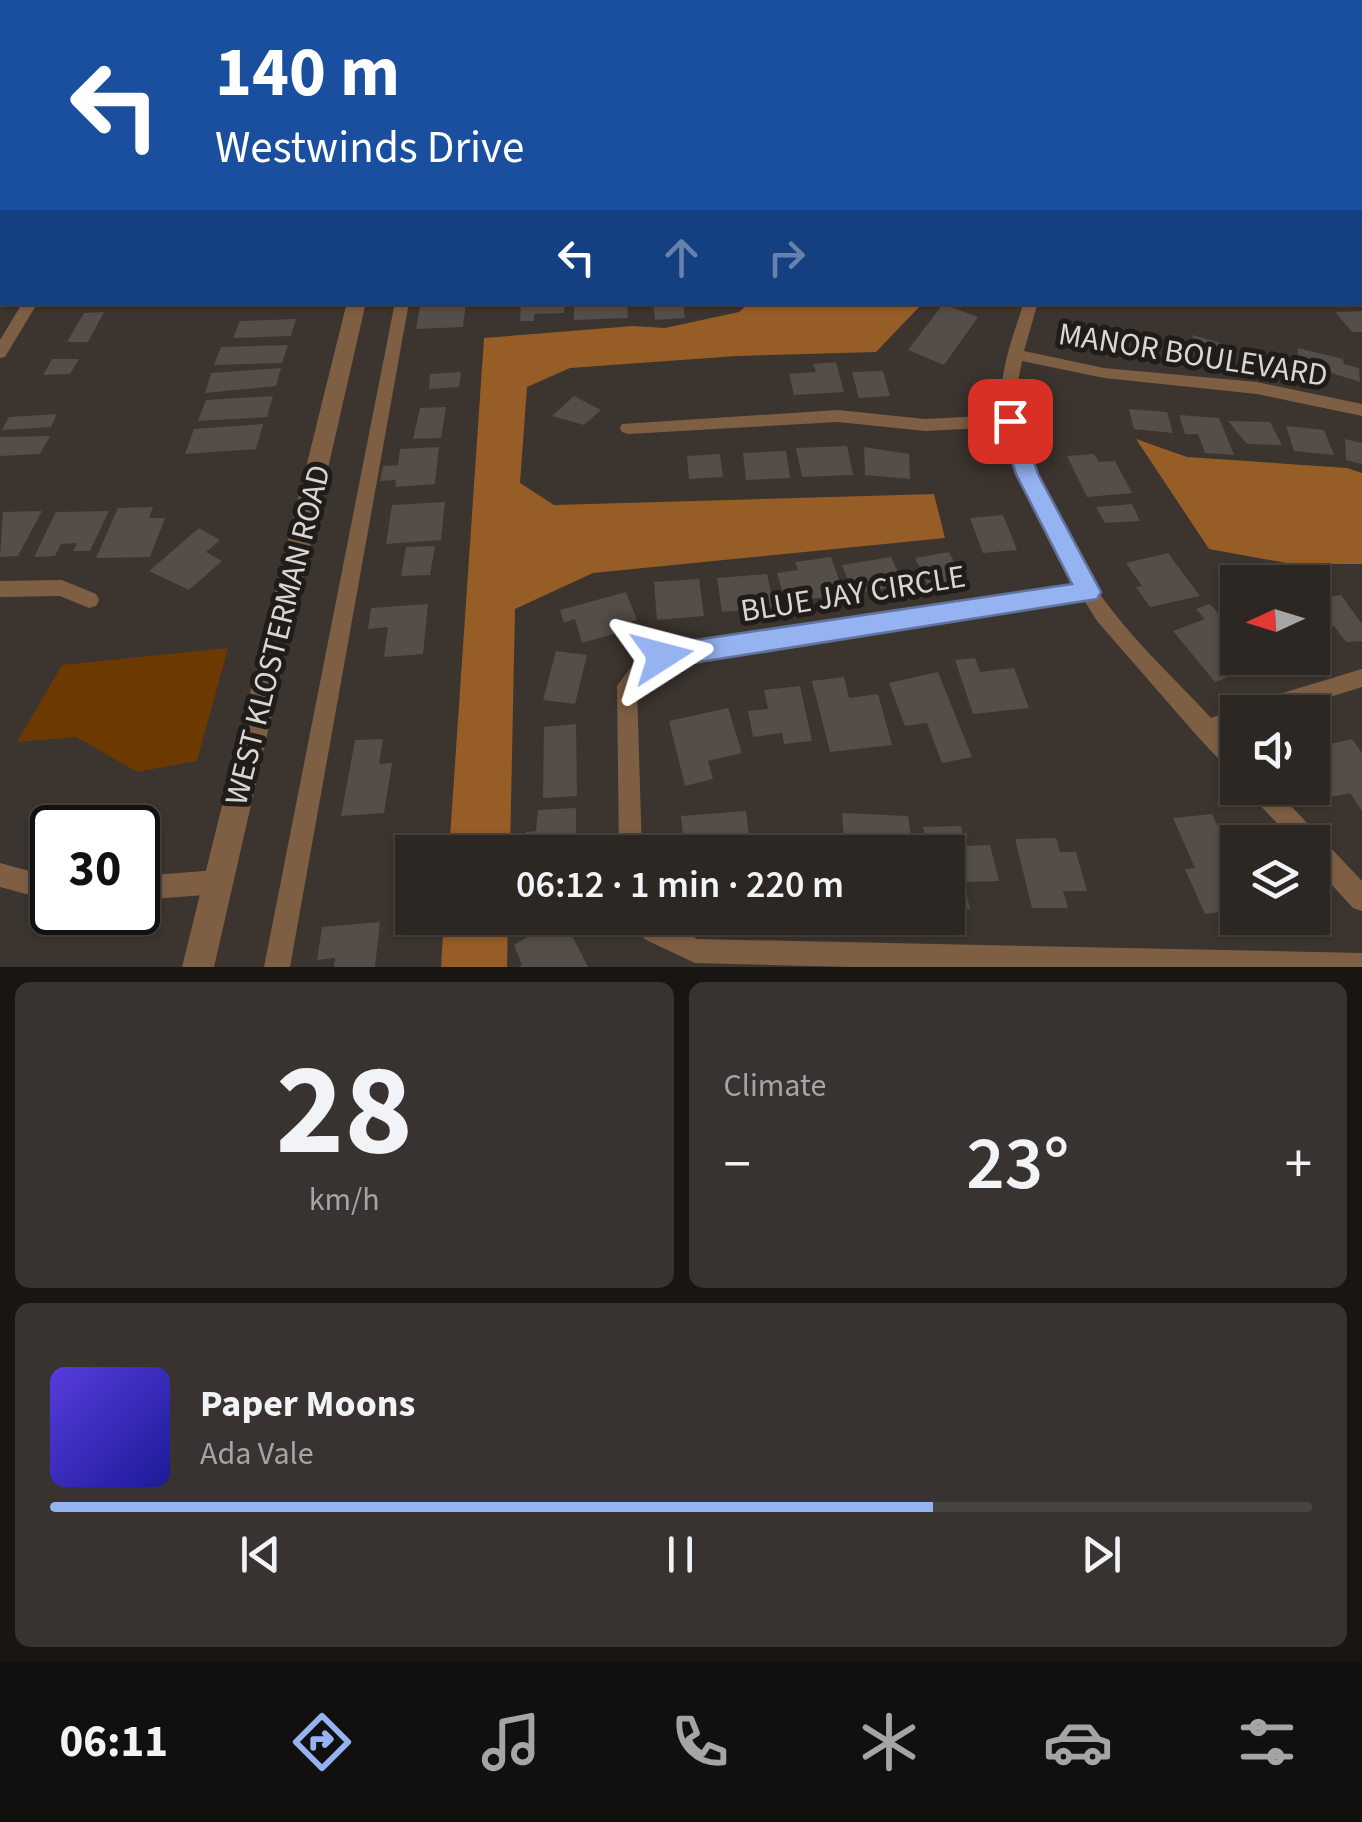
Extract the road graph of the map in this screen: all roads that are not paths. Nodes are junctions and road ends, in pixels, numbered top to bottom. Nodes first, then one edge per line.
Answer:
1 (28, 305) edge
2 (356, 305) edge
3 (401, 305) edge
4 (1030, 305) edge
5 (0, 353) edge
6 (1015, 354) junction
7 (1362, 410) edge
8 (1010, 421) junction
9 (628, 428) dead end
10 (0, 589) edge
11 (1088, 592) junction
12 (89, 600) dead end
13 (1362, 678) edge
14 (1307, 695) edge
15 (1220, 725) edge
16 (1206, 730) junction
17 (1220, 745) edge
18 (1275, 805) edge
19 (1293, 825) edge
20 (630, 835) edge
21 (1330, 864) edge
22 (0, 875) edge
23 (218, 882) junction
24 (30, 883) edge
25 (160, 886) edge
26 (1362, 899) edge
27 (663, 935) edge
28 (1362, 966) edge
29 (198, 967) edge
30 (277, 967) edge

1 - 5 street
2 - 23 street, WEST KLOSTERMAN ROAD
3 - 30 street
4 - 6 street
6 - 7 street, MANOR BOULEVARD
6 - 8 street
8 - 9 street
8 - 11 street
10 - 12 street
11 - 16 street
11 - 20 street, BLUE JAY CIRCLE
13 - 14 street
15 - 16 street
16 - 17 street
18 - 19 street
21 - 26 street
22 - 24 street
23 - 25 street
23 - 29 street, WEST KLOSTERMAN ROAD
27 - 28 street

